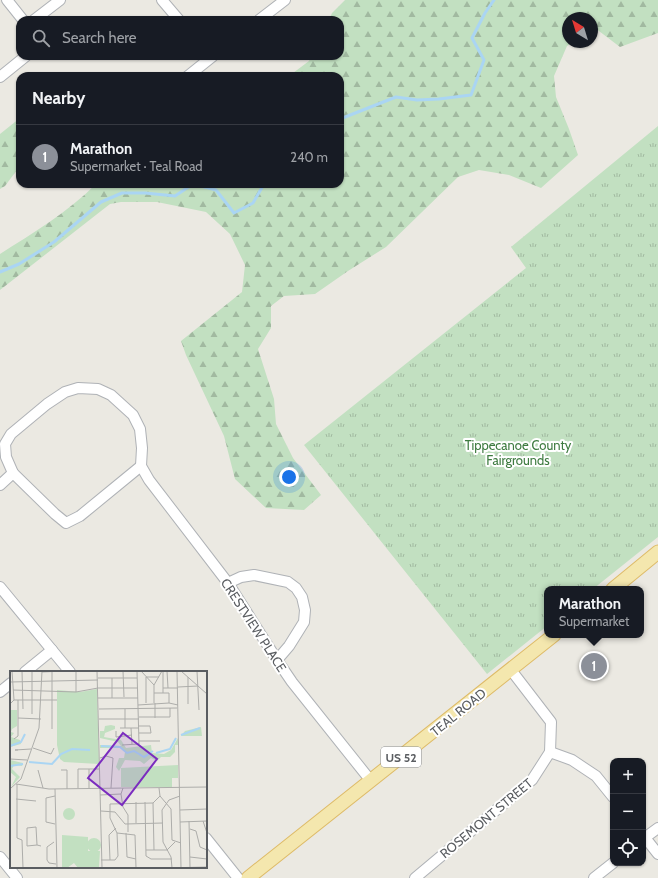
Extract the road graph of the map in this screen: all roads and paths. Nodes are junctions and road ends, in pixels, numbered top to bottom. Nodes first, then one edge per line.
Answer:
1 (7, 0) edge
2 (60, 0) edge
3 (162, 0) edge
4 (285, 0) edge
5 (20, 16) edge
6 (39, 16) edge
7 (176, 16) edge
8 (264, 16) edge
9 (21, 60) edge
10 (207, 60) edge
11 (193, 72) edge
12 (0, 77) edge
13 (141, 466) junction
14 (13, 473) junction
15 (0, 484) edge
16 (658, 552) edge
17 (228, 583) junction
18 (617, 586) edge
19 (0, 587) edge
20 (550, 638) edge
21 (52, 650) junction
22 (277, 660) junction
23 (511, 670) junction
24 (26, 671) edge
25 (69, 671) edge
26 (10, 684) edge
27 (0, 692) edge
28 (550, 752) junction
29 (371, 781) junction
30 (611, 794) edge
31 (658, 828) edge
32 (646, 836) edge
33 (207, 839) edge
34 (646, 839) edge
35 (658, 854) edge
36 (0, 857) edge
37 (610, 865) edge
38 (17, 878) edge
39 (238, 878) edge
40 (248, 878) edge
41 (415, 878) edge
42 (594, 878) edge

1 - 5 street
2 - 6 street
3 - 7 street
4 - 8 street
9 - 12 street
10 - 11 street
13 - 14 street
13 - 14 street
13 - 17 street, CRESTVIEW PLACE
14 - 15 street
16 - 18 main road
17 - 22 street, CRESTVIEW PLACE
17 - 22 street
19 - 21 street
20 - 23 main road, TEAL ROAD / US 52
21 - 24 street
21 - 25 street
22 - 29 street, CRESTVIEW PLACE
23 - 28 street
23 - 29 main road, TEAL ROAD / US 52
26 - 27 street
28 - 30 street
28 - 41 street, ROSEMONT STREET
29 - 40 main road, TEAL ROAD / US 52
31 - 32 street
33 - 39 street
34 - 35 street
36 - 38 street
37 - 42 street

